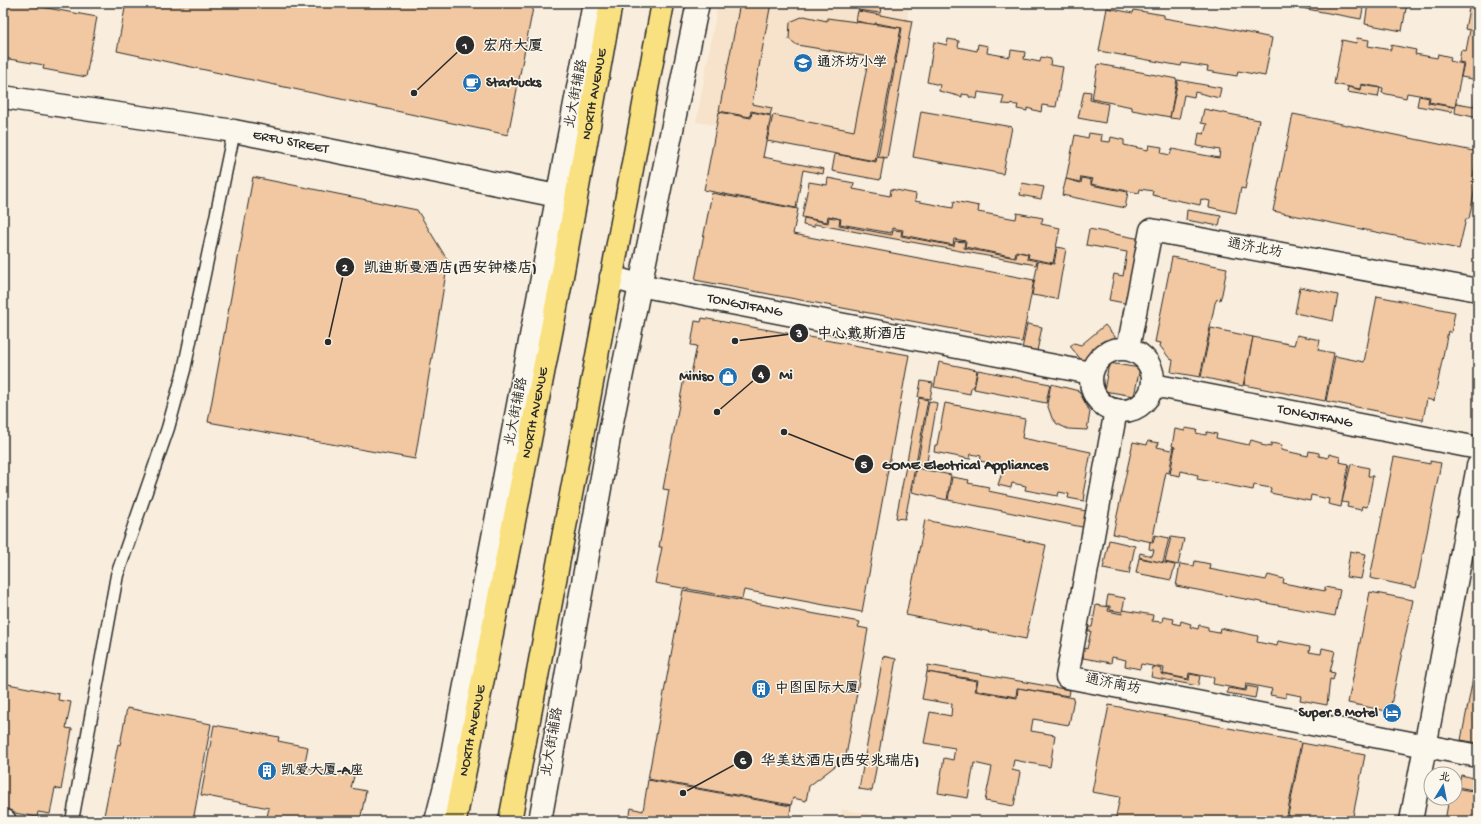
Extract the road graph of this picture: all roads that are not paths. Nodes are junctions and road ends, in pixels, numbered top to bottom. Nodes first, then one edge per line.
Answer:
1 (594, 3) edge
2 (611, 3) edge
3 (663, 3) edge
4 (698, 3) edge
5 (3, 97) edge
6 (234, 131) junction
7 (566, 198) junction
8 (611, 277) junction
9 (639, 285) junction
10 (1478, 290) edge
11 (1128, 349) junction
12 (1091, 373) junction
13 (1153, 385) junction
14 (1116, 410) junction
15 (1478, 448) edge
16 (1478, 466) edge
17 (1470, 548) edge
18 (1425, 746) junction
19 (1478, 756) edge
20 (72, 821) edge
21 (436, 821) edge
22 (455, 821) edge
23 (510, 821) edge
24 (540, 821) edge
25 (1411, 821) edge

1 - 7 street, 北大街辅路
2 - 7 main road, NORTH AVENUE
3 - 8 main road
4 - 9 street, 北大街辅路
5 - 6 street, ERFU STREET
6 - 7 street, ERFU STREET
6 - 20 lane
7 - 21 street, 北大街辅路
7 - 22 main road, NORTH AVENUE
8 - 9 street, TONGJIFANG
8 - 23 main road
9 - 12 street, TONGJIFANG
9 - 24 street, 北大街辅路
10 - 11 street, 通济北坊
11 - 12 street
11 - 13 street
12 - 14 street
13 - 14 street
13 - 15 street, TONGJIFANG
14 - 18 street, 通济南坊
16 - 17 street
17 - 18 street
18 - 19 street
18 - 25 street

